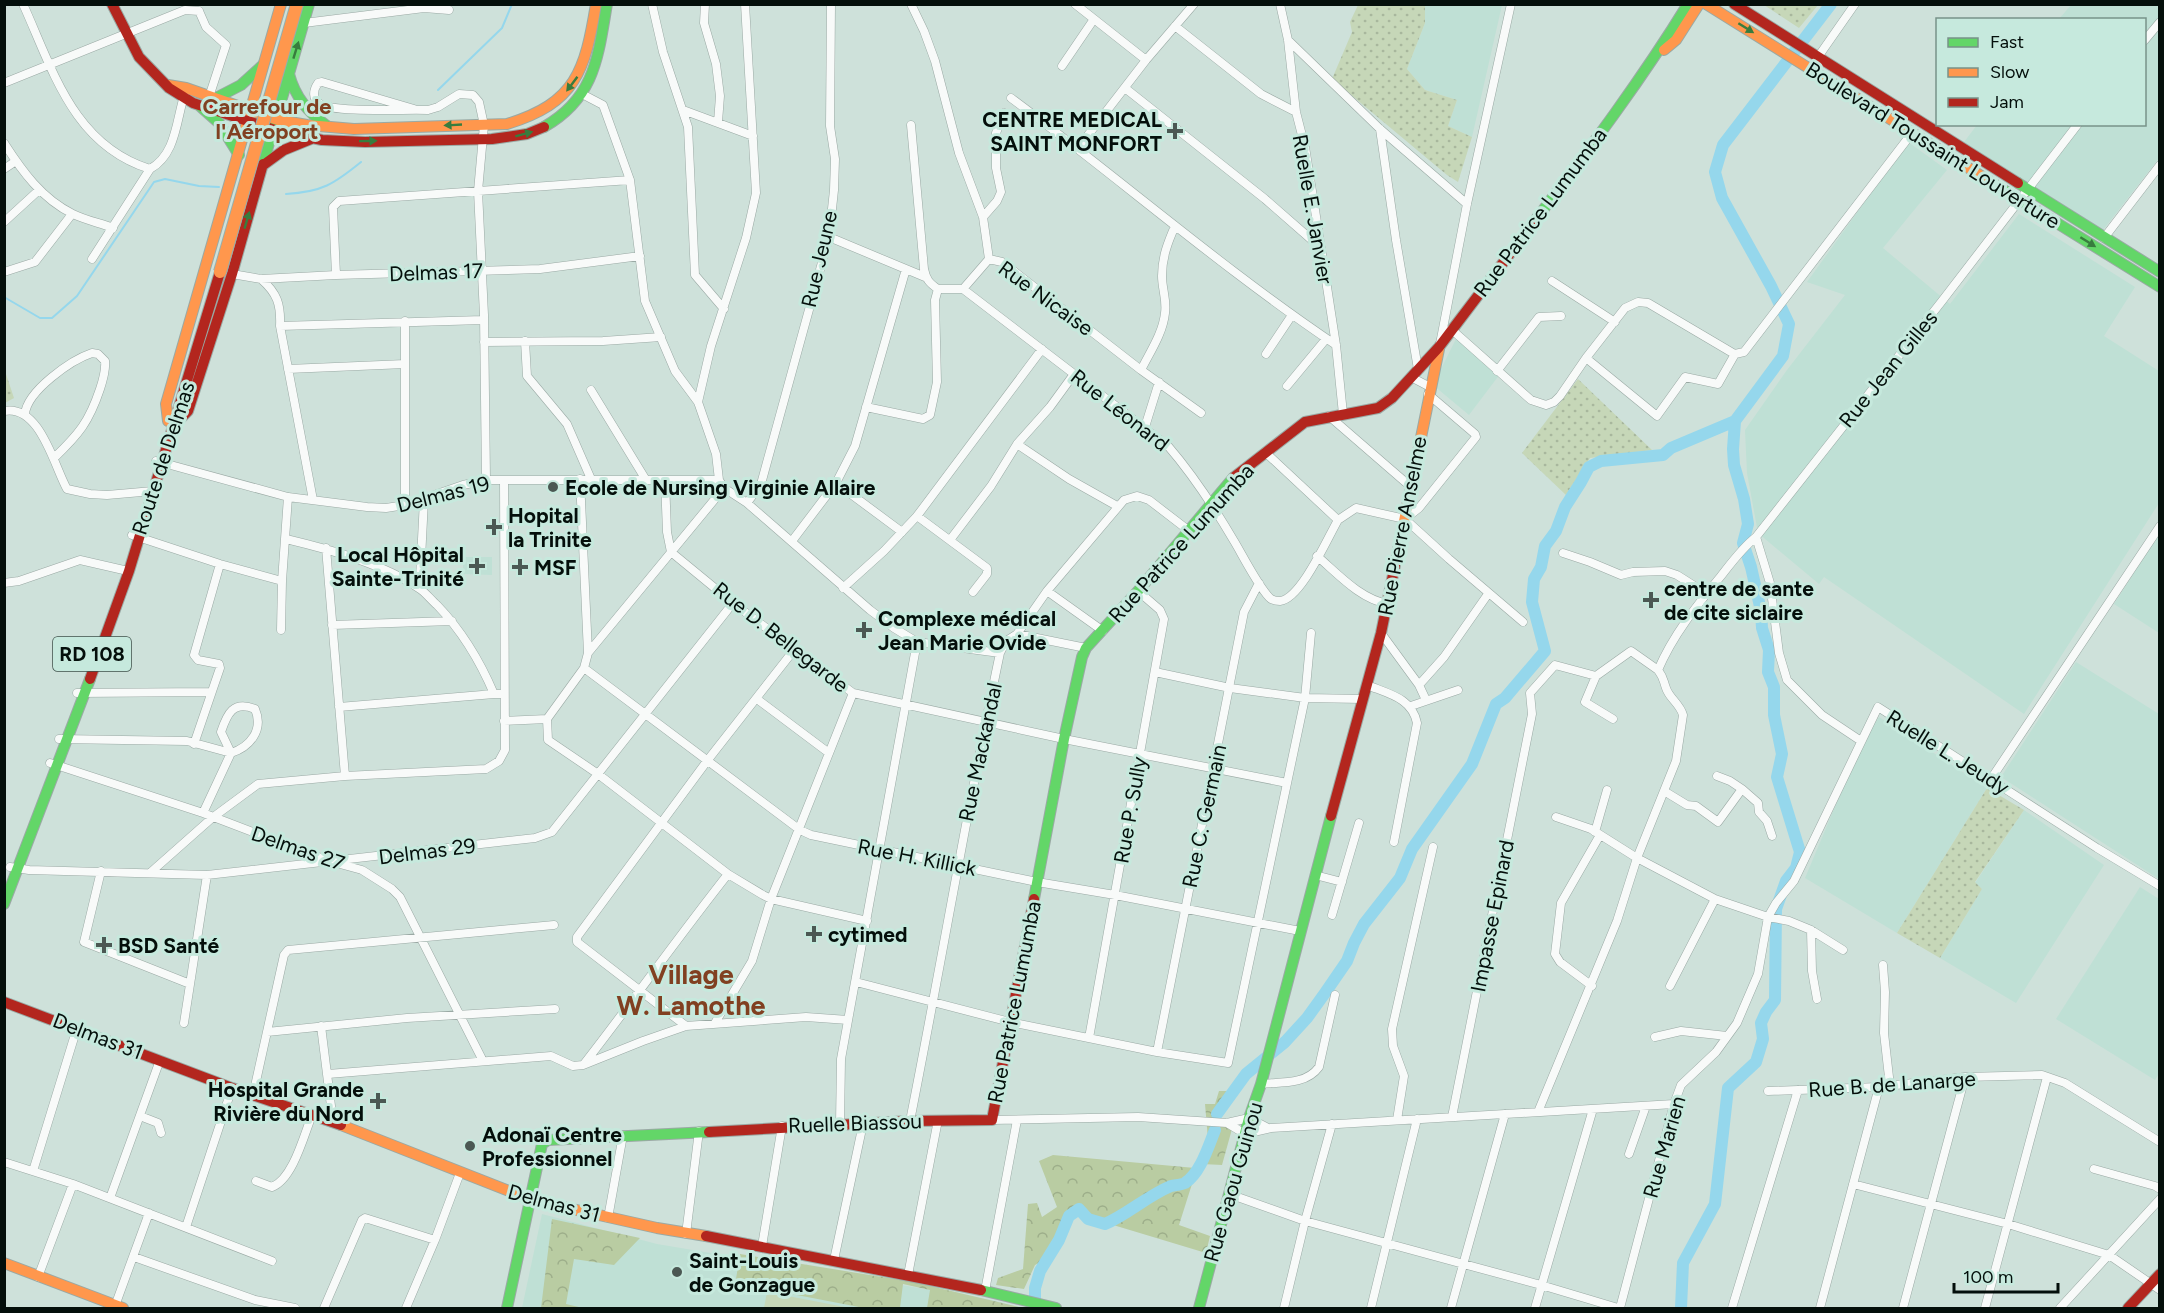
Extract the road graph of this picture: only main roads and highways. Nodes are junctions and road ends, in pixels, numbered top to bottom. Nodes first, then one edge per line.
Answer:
1 (112, 4) edge
2 (281, 4) edge
3 (290, 4) edge
4 (297, 4) edge
5 (309, 4) edge
6 (596, 4) edge
7 (607, 4) edge
8 (1688, 4) edge
9 (1699, 4) edge
10 (1706, 4) edge
11 (1734, 4) edge
12 (1655, 58) junction
13 (265, 62) junction
14 (289, 74) junction
15 (189, 98) junction
16 (212, 98) junction
17 (249, 114) junction
18 (276, 126) junction
19 (327, 126) junction
20 (312, 139) junction
21 (239, 155) junction
22 (262, 166) junction
23 (222, 272) junction
24 (2160, 272) edge
25 (2160, 287) edge
26 (1439, 346) junction
27 (172, 422) junction
28 (14, 868) junction
29 (4, 882) edge
30 (4, 904) edge
31 (4, 1002) edge
32 (1263, 1078) joint
33 (992, 1120) joint
34 (532, 1200) junction
35 (4, 1263) edge
36 (2160, 1274) edge
37 (2155, 1287) edge
38 (119, 1307) edge
39 (507, 1308) edge
40 (1056, 1308) edge
41 (1199, 1308) edge
42 (2128, 1308) edge

1 - 15 main road
2 - 13 main road
3 - 23 main road, Route de Delmas / RD 108
4 - 23 main road, Route de Delmas / RD 108, bridge
14 -> 5 main road
6 -> 19 main road
20 -> 7 main road
8 - 12 main road, Rue Patrice Lumumba
9 - 12 main road, Rue Patrice Lumumba
10 -> 25 main road, Boulevard Toussaint Louverture
11 - 24 main road, Boulevard Toussaint Louverture
12 - 26 main road, Rue Patrice Lumumba
13 - 16 main road
13 - 17 main road
14 - 18 main road
14 - 19 main road
15 - 16 main road
15 - 17 main road
15 - 21 main road
16 - 17 main road
17 - 18 main road
17 - 21 main road
18 - 19 main road
18 - 20 main road
18 - 22 main road
20 - 22 main road
21 - 27 main road
23 -> 22 main road
23 - 27 main road, Route de Delmas / RD 108
23 - 27 main road
26 - 32 main road, Rue Pierre Anselme
26 - 33 main road, Rue Patrice Lumumba
27 - 28 main road, Route de Delmas / RD 108
28 - 29 main road, Route de Delmas / RD 108
28 - 30 main road, Route de Delmas / RD 108
31 - 34 main road, Delmas 31
32 - 41 main road, Rue Gaou Guinou
33 - 34 main road, Ruelle Biassou
34 - 39 main road
34 - 40 main road, Delmas 31
35 - 38 main road
36 - 37 main road
37 - 42 main road

